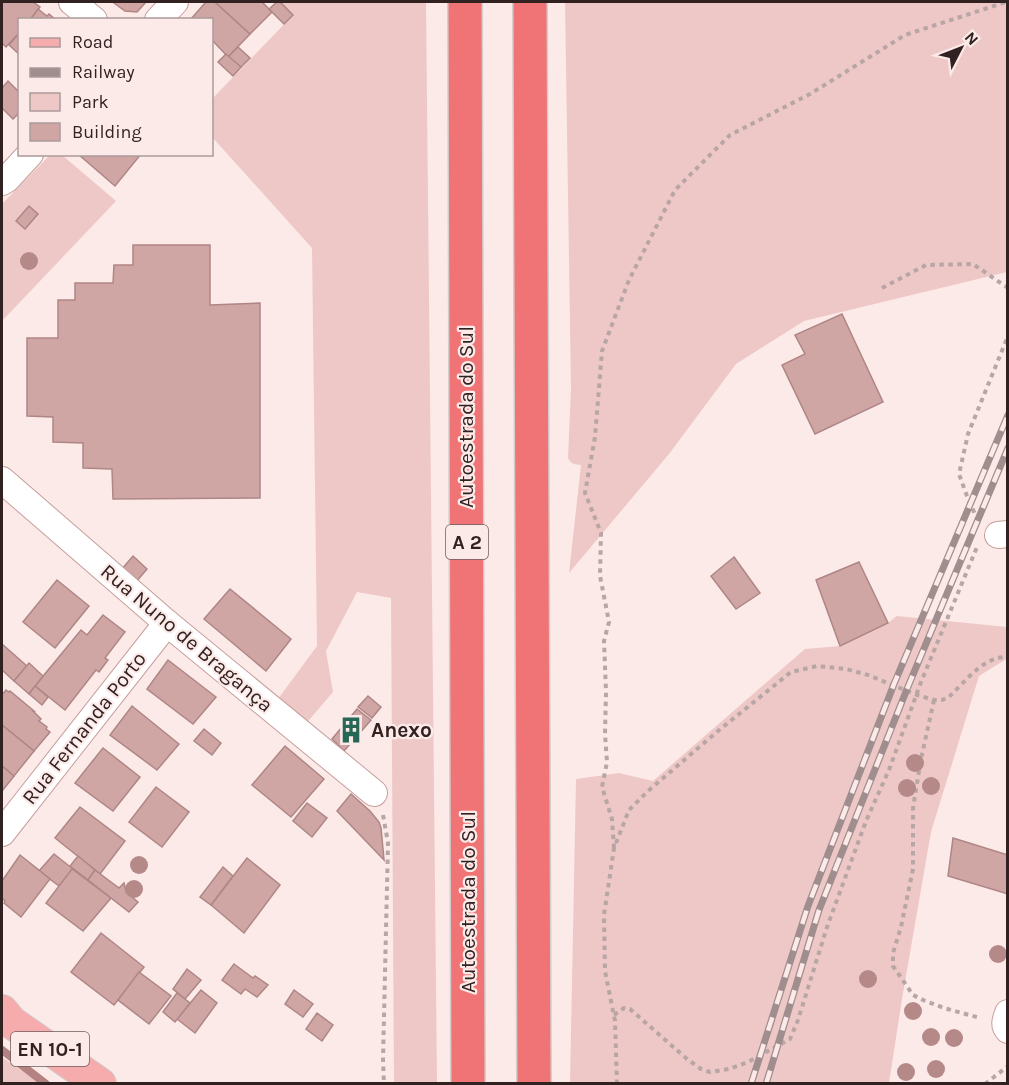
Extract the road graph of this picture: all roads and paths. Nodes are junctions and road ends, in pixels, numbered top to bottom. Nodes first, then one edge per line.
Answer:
1 (72, 2) edge
2 (175, 2) edge
3 (465, 2) edge
4 (530, 2) edge
5 (1006, 2) edge
6 (92, 18) edge
7 (160, 18) edge
8 (28, 156) edge
9 (2, 182) edge
10 (882, 288) dead end
11 (1008, 288) edge
12 (1008, 336) edge
13 (2, 480) edge
14 (991, 534) edge
15 (167, 623) junction
16 (1008, 657) edge
17 (917, 695) junction
18 (934, 700) junction
19 (374, 793) joint
20 (2, 833) edge
21 (614, 848) junction
22 (2, 1011) edge
23 (614, 1015) junction
24 (1001, 1021) edge
25 (1008, 1066) edge
26 (100, 1083) edge
27 (384, 1083) edge
28 (468, 1083) edge
29 (534, 1083) edge
30 (617, 1083) edge
31 (985, 1083) edge

1 - 6 street
2 - 7 street
3 - 28 highway, Autoestrada do Sul / A 2
4 - 29 highway
5 - 21 path
8 - 9 street
10 - 11 path
12 - 14 path
13 - 15 street, Rua Nuno de Bragança
14 - 17 path
15 - 19 street, Rua Nuno de Bragança
15 - 20 street, Rua Fernanda Porto
16 - 18 path
17 - 18 path
17 - 21 path
17 - 23 path
18 - 24 path
19 - 27 path
21 - 23 path
22 - 26 main road, EN 10-1
23 - 30 path
25 - 31 path

